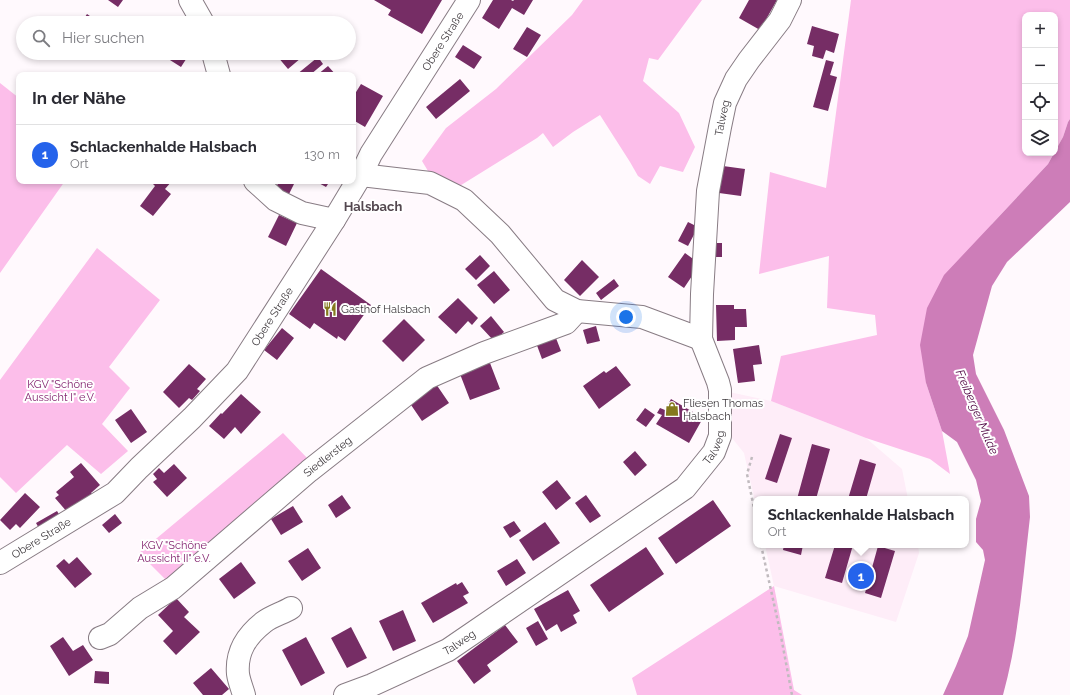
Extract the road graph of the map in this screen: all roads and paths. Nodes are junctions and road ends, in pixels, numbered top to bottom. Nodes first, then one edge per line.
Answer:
1 (190, 0) edge
2 (469, 0) edge
3 (790, 0) edge
4 (199, 16) edge
5 (215, 60) edge
6 (218, 72) edge
7 (361, 175) junction
8 (356, 183) edge
9 (258, 184) edge
10 (356, 184) edge
11 (334, 220) junction
12 (577, 311) junction
13 (701, 338) junction
14 (752, 457) dead end
15 (753, 503) edge
16 (762, 548) edge
17 (0, 563) edge
18 (291, 608) dead end
19 (100, 638) dead end
20 (244, 695) edge
21 (345, 695) edge
22 (792, 695) edge

1 - 4 street
2 - 7 street, Obere Straße
3 - 13 street, Talweg
5 - 6 street
7 - 8 street, Obere Straße
7 - 12 street
9 - 11 street
10 - 11 street, Obere Straße
11 - 17 street, Obere Straße
12 - 13 street
12 - 19 street, Siedlersteg
13 - 21 street, Talweg
14 - 15 path
16 - 22 path
18 - 20 street

